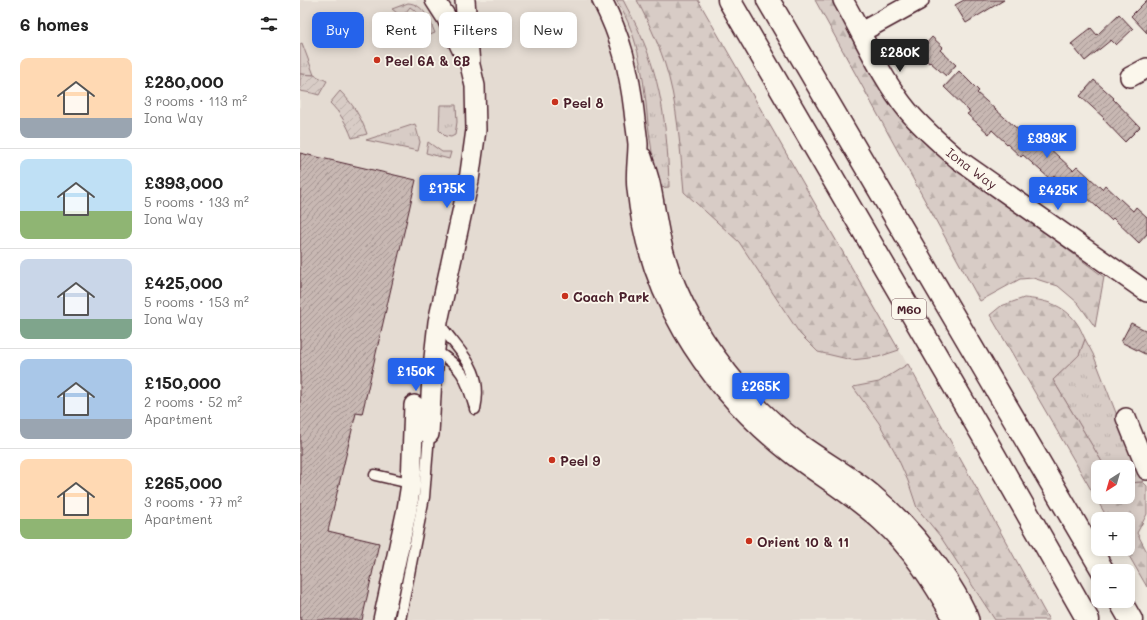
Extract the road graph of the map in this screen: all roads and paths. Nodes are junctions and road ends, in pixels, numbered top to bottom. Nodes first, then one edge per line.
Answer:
1 (435, 0) edge
2 (465, 0) edge
3 (602, 0) edge
4 (729, 0) edge
5 (768, 0) edge
6 (843, 0) edge
7 (919, 0) edge
8 (861, 32) junction
9 (470, 65) junction
10 (1147, 68) edge
11 (1130, 77) dead end
12 (638, 143) junction
13 (1147, 292) edge
14 (438, 322) junction
15 (435, 351) junction
16 (414, 405) dead end
17 (1126, 418) dead end
18 (429, 434) joint
19 (1147, 470) edge
20 (374, 475) dead end
21 (418, 485) junction
22 (1099, 564) edge
23 (1124, 608) edge
24 (1086, 616) edge
25 (383, 620) edge
26 (400, 620) edge
27 (954, 620) edge
28 (969, 620) edge
29 (1131, 620) edge

1 - 9 street
2 - 9 street
3 - 12 street
4 - 24 highway, M60
5 - 22 highway, M60
6 - 8 street, Iona Way
7 - 8 street
8 - 13 street, Iona Way
9 - 14 street
10 - 11 street
12 - 27 street
12 - 28 street
14 - 15 street
14 - 15 lane
15 - 18 street
16 - 21 street
17 - 19 street
18 - 21 lane
20 - 21 lane
21 - 25 street
21 - 26 lane
23 - 29 highway

